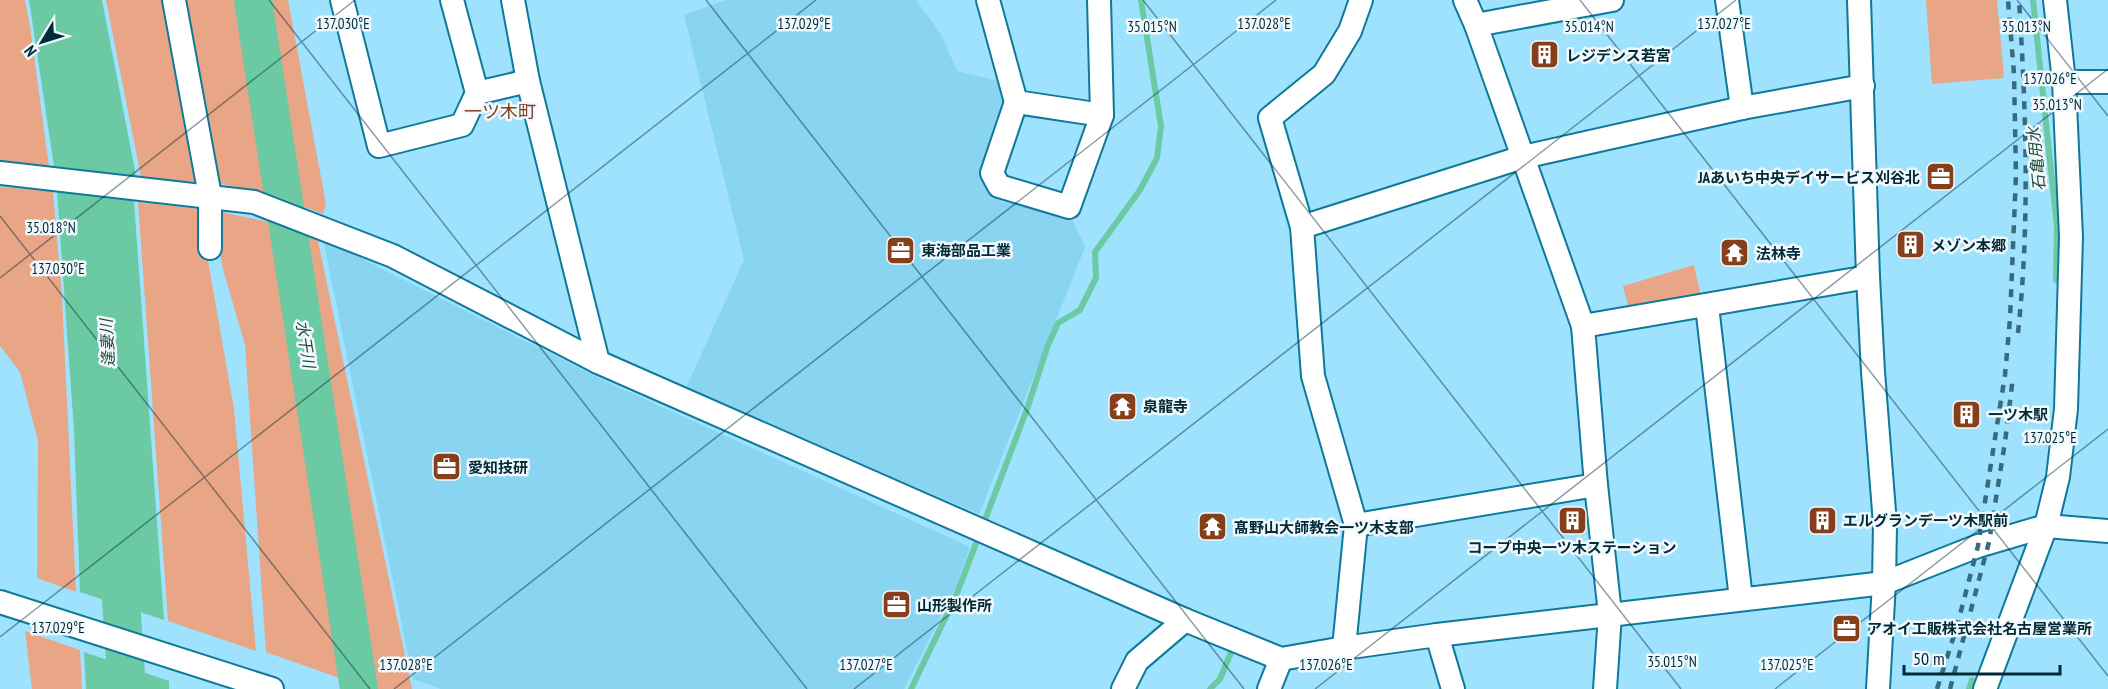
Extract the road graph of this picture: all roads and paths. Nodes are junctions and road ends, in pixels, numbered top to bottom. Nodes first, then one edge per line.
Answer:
1 (174, 0) edge
2 (342, 0) edge
3 (452, 0) edge
4 (513, 0) edge
5 (988, 0) edge
6 (1099, 0) edge
7 (1361, 0) edge
8 (1465, 0) edge
9 (1612, 0) edge
10 (1727, 0) edge
11 (1859, 0) edge
12 (2055, 0) edge
13 (1476, 25) junction
14 (528, 81) junction
15 (2064, 82) junction
16 (2108, 82) edge
17 (1863, 86) junction
18 (477, 93) junction
19 (1016, 102) junction
20 (1742, 108) junction
21 (1102, 115) junction
22 (1523, 157) junction
23 (0, 173) edge
24 (210, 196) junction
25 (1302, 227) junction
26 (210, 248) dead end
27 (1868, 277) junction
28 (1707, 306) junction
29 (1583, 326) junction
30 (598, 362) junction
31 (1596, 485) junction
32 (1356, 525) junction
33 (2046, 526) junction
34 (2108, 531) edge
35 (1884, 583) junction
36 (1741, 599) junction
37 (0, 602) edge
38 (1610, 614) junction
39 (1185, 620) junction
40 (1437, 635) junction
41 (1344, 648) junction
42 (1281, 659) junction
43 (272, 689) edge
44 (1123, 689) edge
45 (1269, 689) edge
46 (1453, 689) edge
47 (1605, 689) edge
48 (1878, 689) edge
49 (1986, 689) edge

1 - 24 street
2 - 18 street
3 - 18 street
4 - 14 street
5 - 19 street
6 - 21 street
7 - 25 street
8 - 13 street
9 - 13 street
10 - 20 street
11 - 17 street
12 - 15 street
13 - 22 street
14 - 18 street
14 - 30 street
15 - 16 street
15 - 33 street
17 - 20 street
17 - 27 street
19 - 21 street
19 - 21 street
20 - 22 street
22 - 25 street
22 - 29 street
23 - 24 street
24 - 26 street
24 - 30 street
25 - 32 street
27 - 28 street
27 - 35 street
28 - 29 street
28 - 36 street
29 - 31 street
30 - 39 street
31 - 32 street
31 - 38 street
32 - 41 street
33 - 34 street
33 - 35 street
33 - 49 street
35 - 36 street
35 - 48 street
36 - 38 street
37 - 43 street
38 - 40 street
38 - 47 street
39 - 42 street
39 - 44 street
40 - 41 street
40 - 46 street
41 - 42 street
42 - 45 street

